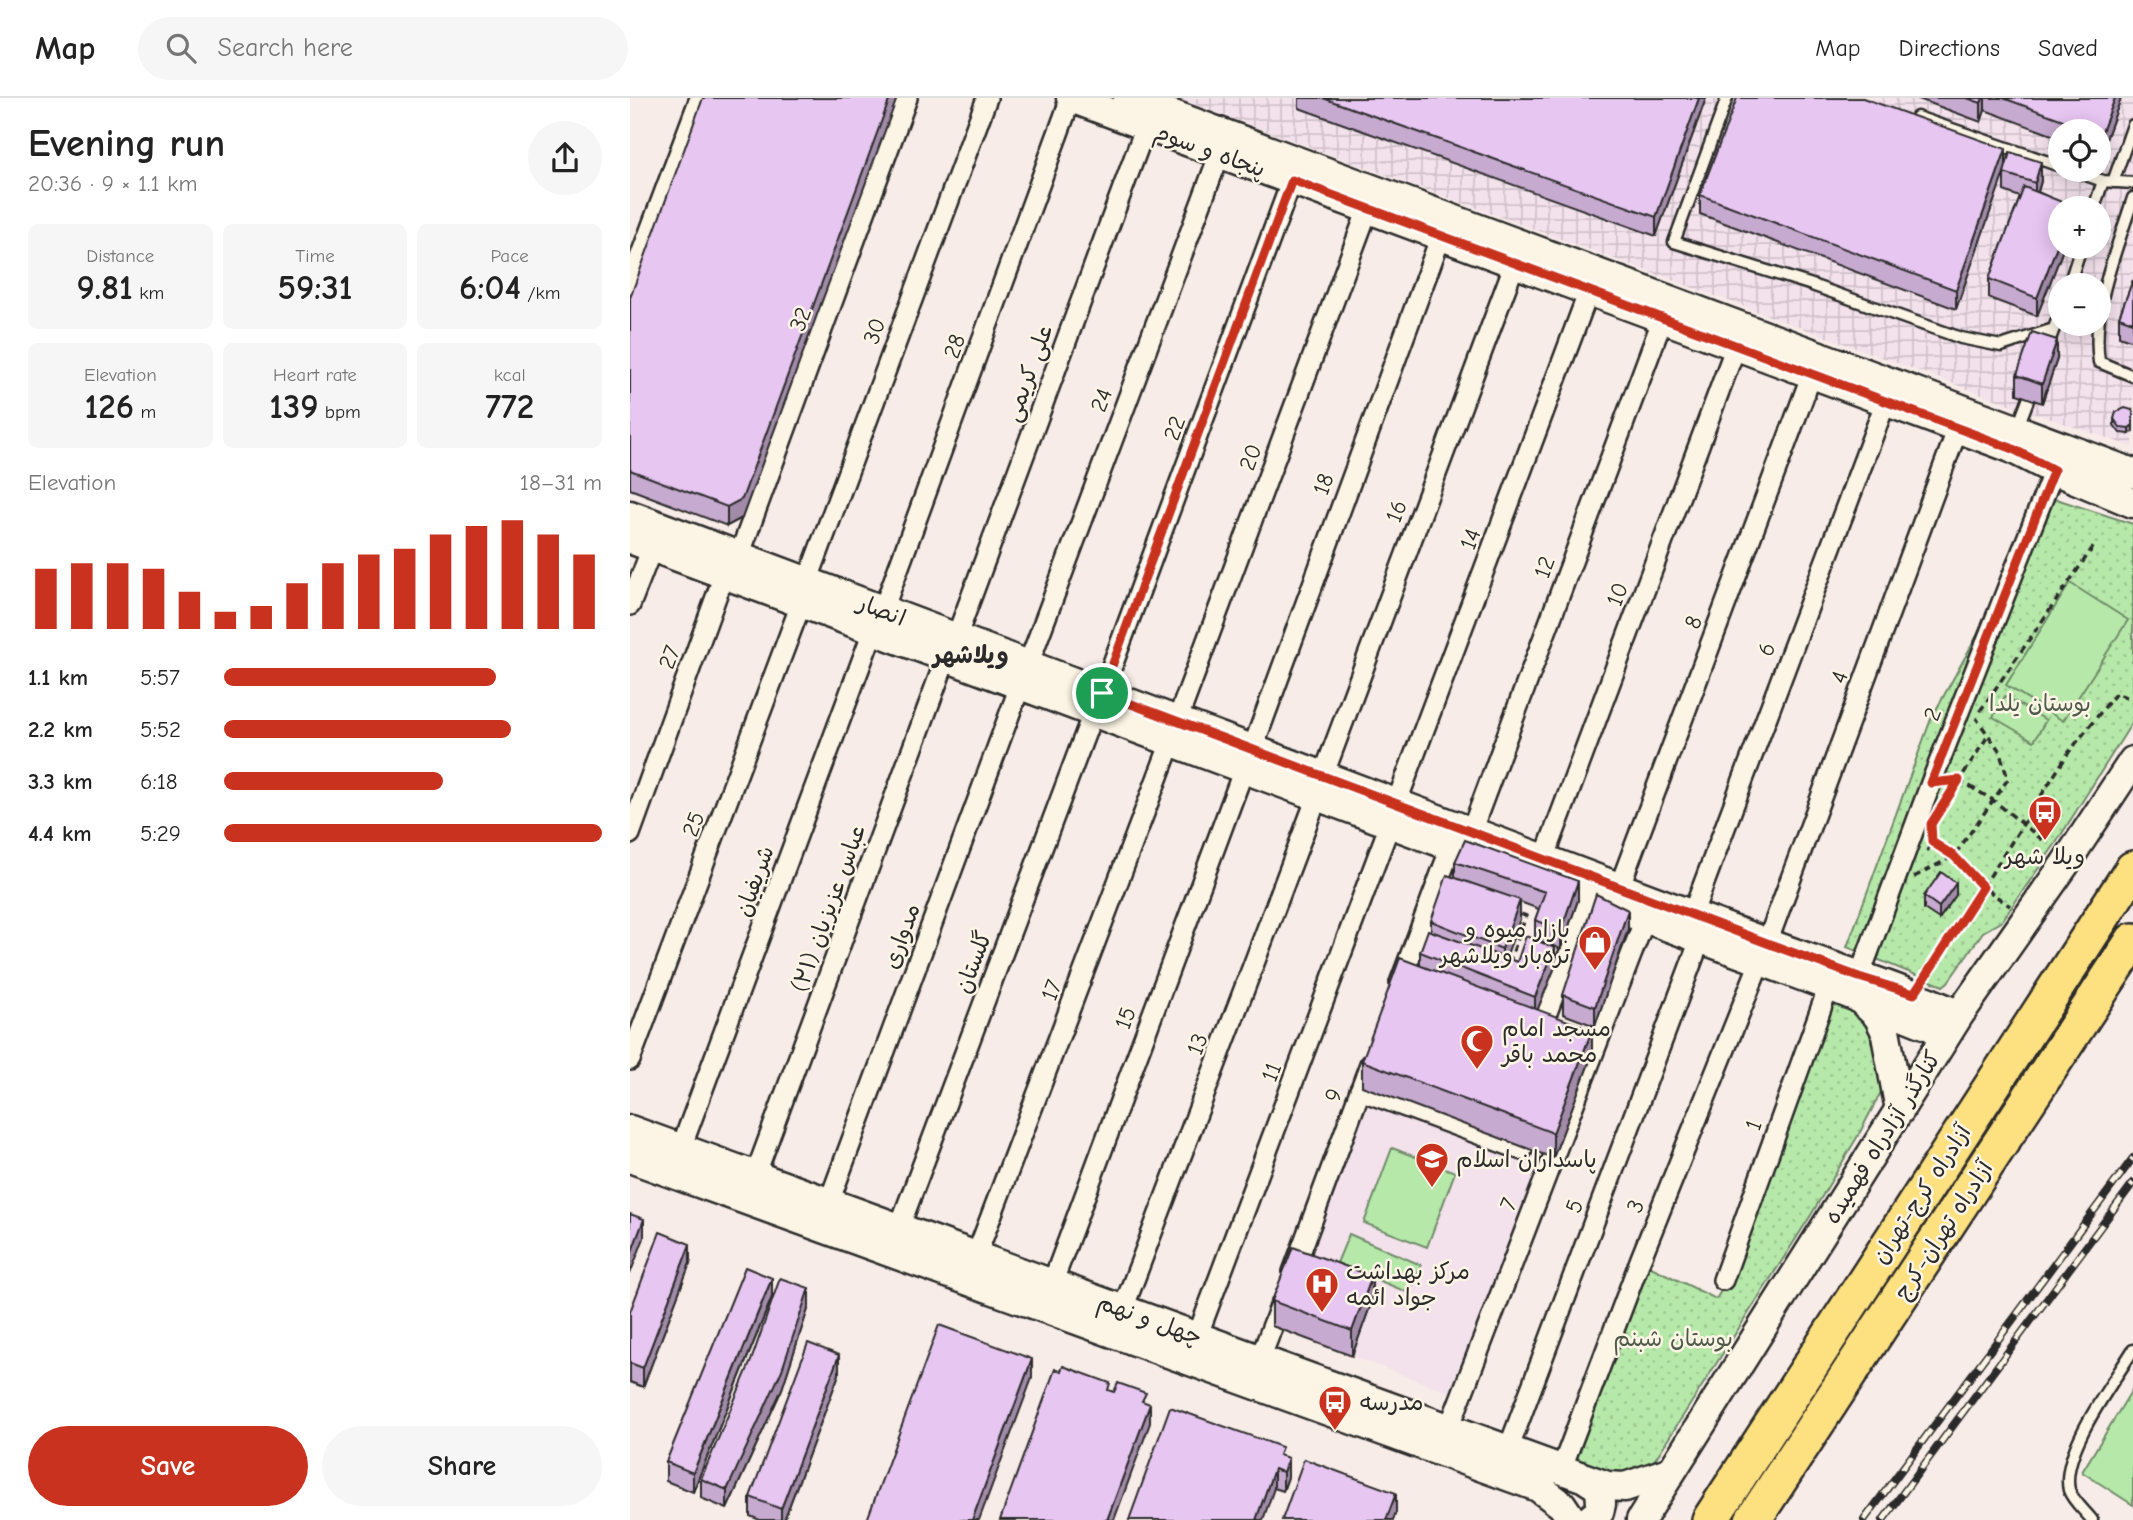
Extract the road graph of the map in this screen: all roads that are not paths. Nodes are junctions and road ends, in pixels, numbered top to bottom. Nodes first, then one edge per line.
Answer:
1 (700, 98) edge
2 (907, 98) edge
3 (987, 98) edge
4 (1071, 98) edge
5 (1128, 98) edge
6 (1727, 98) edge
7 (1900, 112) edge
8 (2133, 125) edge
9 (1146, 126) junction
10 (1220, 153) junction
11 (2048, 162) edge
12 (2111, 174) edge
13 (1292, 180) junction
14 (2111, 181) edge
15 (2133, 183) edge
16 (2133, 198) edge
17 (1368, 209) junction
18 (1441, 236) junction
19 (1515, 263) junction
20 (630, 284) edge
21 (1589, 291) junction
22 (1663, 318) junction
23 (2048, 331) edge
24 (2051, 336) edge
25 (1736, 346) junction
26 (2040, 366) edge
27 (1812, 374) junction
28 (2130, 374) edge
29 (2036, 376) edge
30 (1886, 401) junction
31 (1958, 428) junction
32 (2014, 438) junction
33 (2054, 470) junction
34 (2133, 473) edge
35 (2133, 503) edge
36 (630, 515) edge
37 (641, 543) edge
38 (732, 566) junction
39 (804, 593) junction
40 (630, 605) edge
41 (878, 620) junction
42 (951, 648) junction
43 (1024, 675) junction
44 (1098, 703) junction
45 (1174, 732) junction
46 (1248, 759) junction
47 (2133, 761) edge
48 (1320, 786) junction
49 (1393, 814) junction
50 (630, 834) edge
51 (1461, 839) junction
52 (1544, 859) junction
53 (2133, 869) edge
54 (1619, 888) junction
55 (1590, 898) junction
56 (1645, 919) junction
57 (1696, 927) junction
58 (2133, 941) edge
59 (1764, 953) junction
60 (1829, 986) junction
61 (1404, 987) edge
62 (1859, 988) junction
63 (1515, 1021) edge
64 (1953, 1024) junction
65 (1376, 1048) edge
66 (630, 1060) edge
67 (1360, 1090) junction
68 (1900, 1110) junction
69 (630, 1130) edge
70 (681, 1149) junction
71 (1522, 1150) dead end
72 (630, 1158) edge
73 (755, 1176) junction
74 (829, 1202) junction
75 (899, 1228) junction
76 (976, 1256) junction
77 (1723, 1280) dead end
78 (1052, 1284) junction
79 (1123, 1309) junction
80 (1197, 1337) junction
81 (2133, 1350) edge
82 (1260, 1359) junction
83 (1449, 1428) junction
84 (1508, 1450) junction
85 (1671, 1471) junction
86 (1574, 1475) junction
87 (1711, 1516) edge
88 (1579, 1519) edge
89 (1641, 1520) edge
90 (1753, 1520) edge
91 (2092, 1520) edge

1 - 20 street
2 - 38 street, 32
3 - 39 street, 30
4 - 9 street, پنجاه و سوم
4 - 41 street, 28
5 - 32 street, پنجاه و سوم
6 - 23 lane
7 - 11 lane
8 - 12 lane
9 - 10 street, پنجاه و سوم
9 - 42 street, علی کریمی
10 - 13 street, پنجاه و سوم
10 - 43 street, 24
13 - 17 street, پنجاه و سوم
13 - 44 street, 22
14 - 15 lane
16 - 28 lane
17 - 18 street, پنجاه و سوم
17 - 45 street, 20
18 - 19 street, پنجاه و سوم
18 - 46 street, 18
19 - 21 street, پنجاه و سوم
19 - 48 street, 16
21 - 22 street, پنجاه و سوم
21 - 49 street, 14
22 - 25 street, پنجاه و سوم
22 - 51 street, 12
24 - 26 lane
25 - 27 street, پنجاه و سوم
25 - 52 street, 10
27 - 30 street, پنجاه و سوم
27 - 54 street, 8
29 - 32 lane
30 - 31 street, پنجاه و سوم
30 - 57 street, 6
31 - 32 street, پنجاه و سوم
31 - 59 street, 4
32 - 33 street, پنجاه و سوم
32 - 34 street, پنجاه و سوم
33 - 35 street, پنجاه و سوم
33 - 62 street, 2
36 - 38 street, انصار
37 - 38 street, انصار
37 - 40 street
38 - 39 street, انصار
38 - 50 street, 27
39 - 41 street, انصار
39 - 66 street, 25
41 - 42 street, انصار
41 - 70 street, شریفیان
42 - 43 street, انصار
42 - 73 street, عباس عزیزیان (۲۱)
43 - 44 street, انصار
43 - 74 street, مدواری
44 - 45 street, انصار
44 - 75 street, گلستان
45 - 46 street, انصار
45 - 76 street, 17
46 - 48 street, انصار
46 - 78 street, 15
47 - 64 street, کنارگذر آزادراه فهمیده
48 - 49 street, انصار
48 - 79 street, 13
49 - 51 street, انصار
49 - 80 street, 11
51 - 52 street, انصار
51 - 55 street, انصار
51 - 61 street
52 - 54 street, انصار
53 - 87 highway, آزادراه کرج-تهران
54 - 57 street, انصار
55 - 56 street, انصار
55 - 63 street
56 - 57 street, انصار
56 - 83 street, 7
57 - 59 street, انصار
57 - 84 street, 5
58 - 90 highway, آزادراه تهران-کرج
59 - 60 street, انصار
59 - 62 street, انصار
59 - 86 street, 3
60 - 62 street, انصار
60 - 77 street, 1
62 - 64 street, انصار
62 - 64 street, انصار
62 - 68 street
64 - 68 street, کنارگذر آزادراه فهمیده
65 - 67 street, 9
67 - 71 street
67 - 82 street, 9
68 - 85 street, کنارگذر آزادراه فهمیده
69 - 70 street, چهل و نهم
70 - 73 street, چهل و نهم
72 - 88 street, چهل و نهم
73 - 74 street, چهل و نهم
74 - 75 street, چهل و نهم
75 - 76 street, چهل و نهم
76 - 78 street, چهل و نهم
78 - 79 street, چهل و نهم
79 - 80 street, چهل و نهم
80 - 82 street, چهل و نهم
81 - 91 lane
82 - 83 street, چهل و نهم
83 - 84 street, چهل و نهم
84 - 86 street, چهل و نهم
85 - 86 street, چهل و نهم
85 - 89 street, کنارگذر آزادراه فهمیده
86 - 88 street

